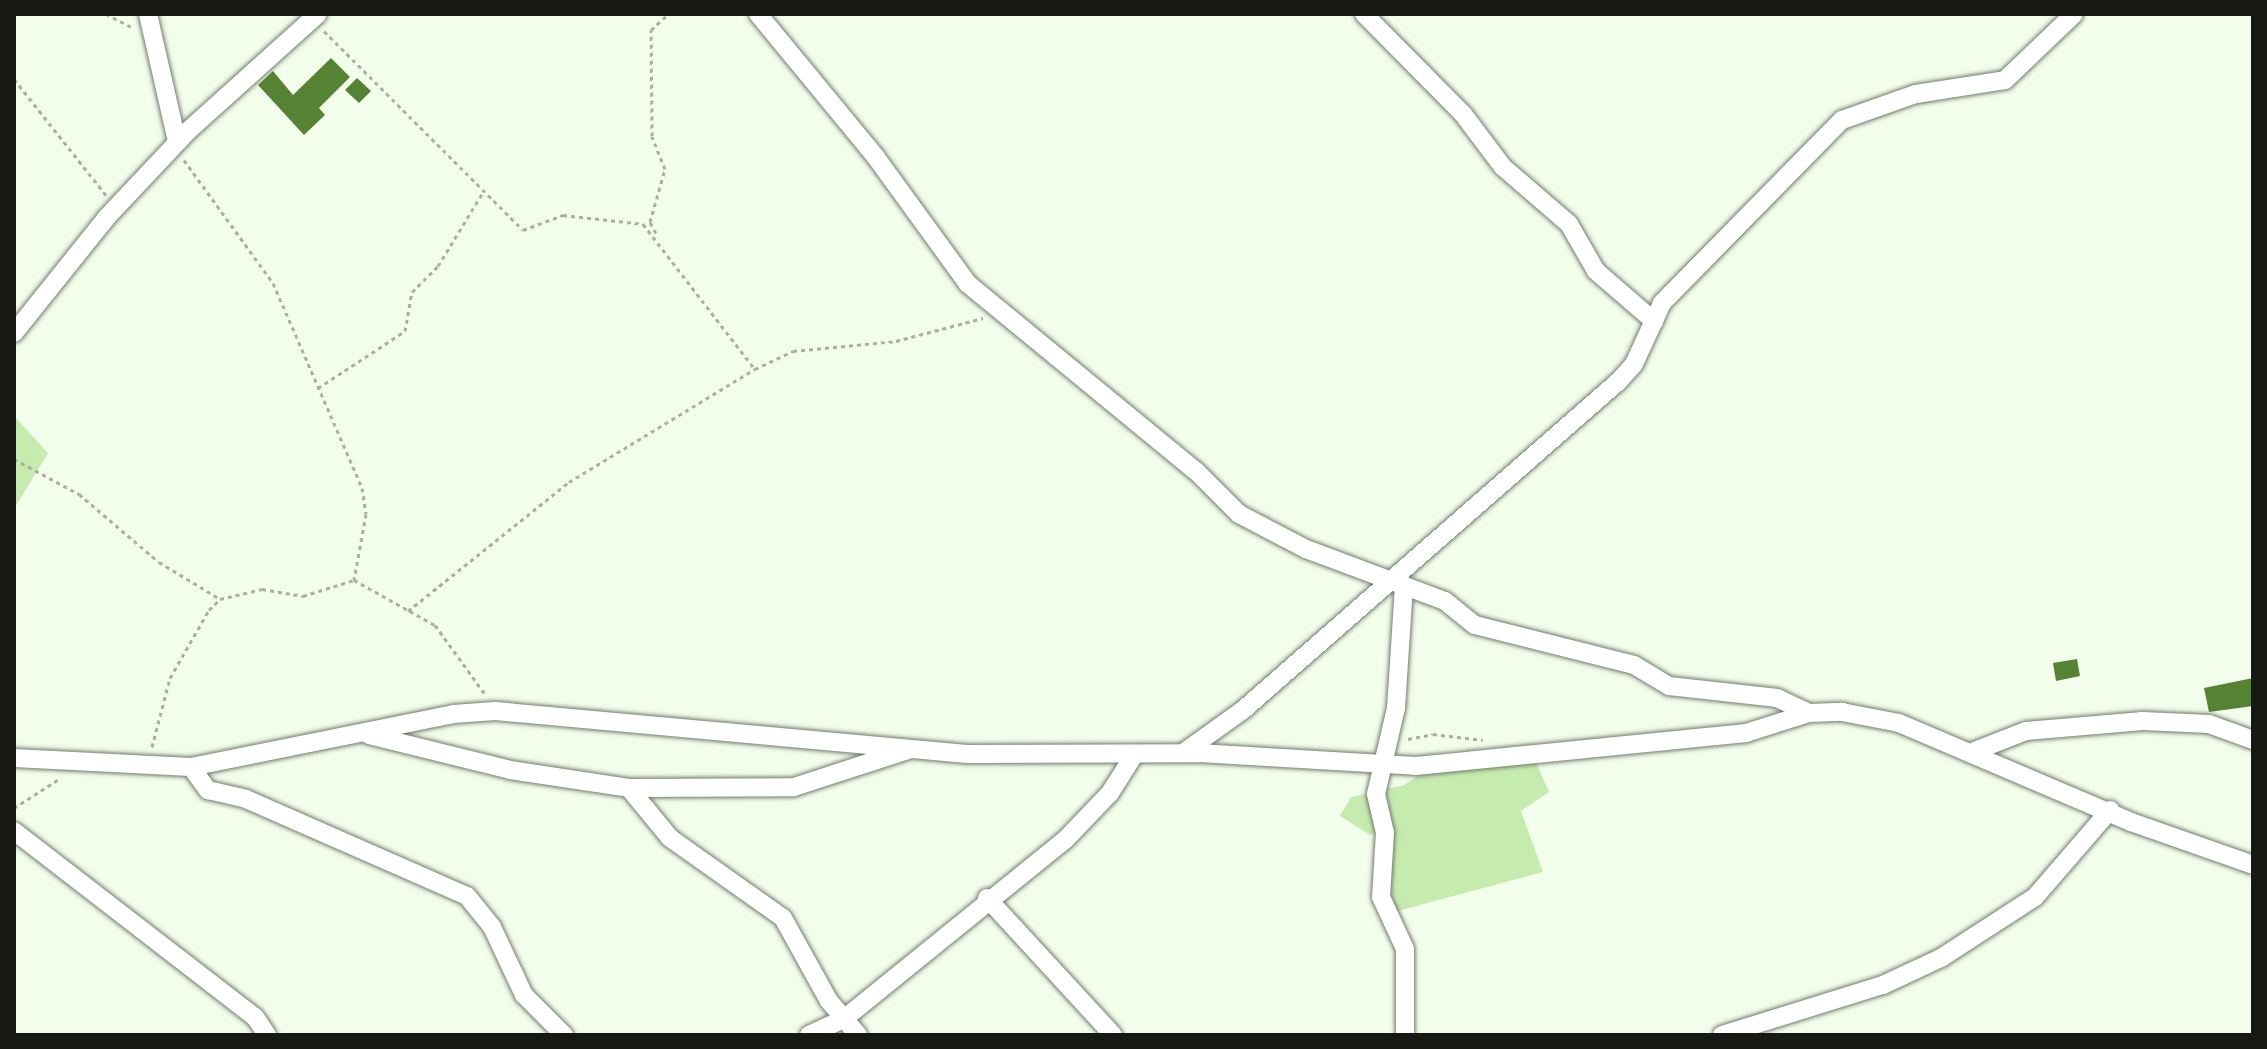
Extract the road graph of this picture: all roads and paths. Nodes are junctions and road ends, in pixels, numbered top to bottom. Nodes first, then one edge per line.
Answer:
1 (106, 14) edge
2 (148, 14) edge
3 (668, 14) edge
4 (758, 14) edge
5 (1364, 14) edge
6 (2074, 14) edge
7 (316, 16) edge
8 (149, 36) junction
9 (14, 79) edge
10 (177, 142) junction
11 (483, 192) junction
12 (116, 207) junction
13 (658, 236) junction
14 (998, 314) junction
15 (1654, 321) junction
16 (14, 333) edge
17 (755, 369) junction
18 (318, 388) junction
19 (14, 459) edge
20 (354, 580) junction
21 (1395, 582) junction
22 (220, 599) junction
23 (408, 611) junction
24 (495, 711) junction
25 (1809, 713) junction
26 (364, 734) junction
27 (2253, 740) edge
28 (1492, 741) dead end
29 (1387, 743) junction
30 (910, 749) junction
31 (1975, 751) junction
32 (1134, 755) junction
33 (1180, 755) junction
34 (14, 758) edge
35 (92, 765) junction
36 (1380, 765) junction
37 (191, 767) junction
38 (140, 768) junction
39 (629, 788) junction
40 (14, 808) edge
41 (2110, 810) junction
42 (14, 831) edge
43 (2253, 865) edge
44 (987, 898) junction
45 (845, 1018) junction
46 (267, 1035) edge
47 (564, 1035) edge
48 (809, 1035) edge
49 (858, 1035) edge
50 (1113, 1035) edge
51 (1405, 1035) edge
52 (1722, 1035) edge

1 - 8 path
2 - 8 street
3 - 13 path
4 - 14 street
5 - 15 street
6 - 15 street
7 - 10 street
7 - 11 path
8 - 10 street
9 - 12 path
10 - 12 street
10 - 18 path
11 - 13 path
11 - 18 path
12 - 16 street
13 - 17 path
14 - 17 path
14 - 21 street
15 - 21 street
17 - 23 path
18 - 20 path
19 - 22 path
20 - 22 path
20 - 23 path
21 - 25 street
21 - 29 street
21 - 33 street
22 - 38 path
23 - 24 path
24 - 26 street
24 - 30 street
25 - 31 street
25 - 36 street
26 - 37 street
26 - 39 street
27 - 31 street
28 - 29 path
29 - 36 street
30 - 32 street
30 - 39 street
31 - 41 street
32 - 33 street
32 - 44 street
33 - 36 street
34 - 35 street
35 - 38 street
35 - 40 path
36 - 51 street
37 - 38 street
37 - 47 street
39 - 45 street
41 - 43 street
41 - 52 street
42 - 46 street
44 - 45 street
44 - 50 street
45 - 48 street
45 - 49 street

